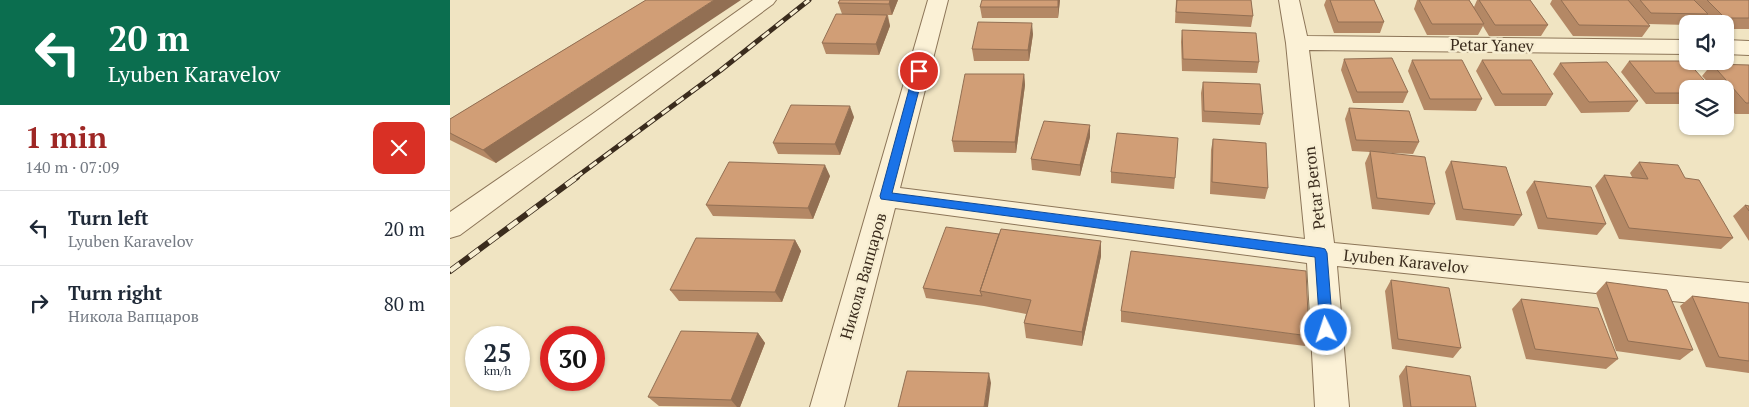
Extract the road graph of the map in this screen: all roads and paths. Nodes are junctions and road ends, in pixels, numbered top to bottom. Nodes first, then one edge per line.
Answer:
1 (766, 0) edge
2 (938, 0) edge
3 (1289, 0) edge
4 (1297, 43) junction
5 (1679, 47) edge
6 (1734, 47) edge
7 (1749, 48) edge
8 (885, 196) junction
9 (450, 227) edge
10 (1321, 253) junction
11 (1749, 296) edge
12 (827, 407) edge
13 (1332, 407) edge

1 - 9 street
2 - 8 street, Никола Вапцаров
3 - 4 street, Petar Beron
4 - 5 street, Petar Yanev
4 - 10 street, Petar Beron
6 - 7 street
8 - 10 street, Lyuben Karavelov
8 - 12 street, Никола Вапцаров
10 - 11 street, Lyuben Karavelov
10 - 13 street, Petar Beron

